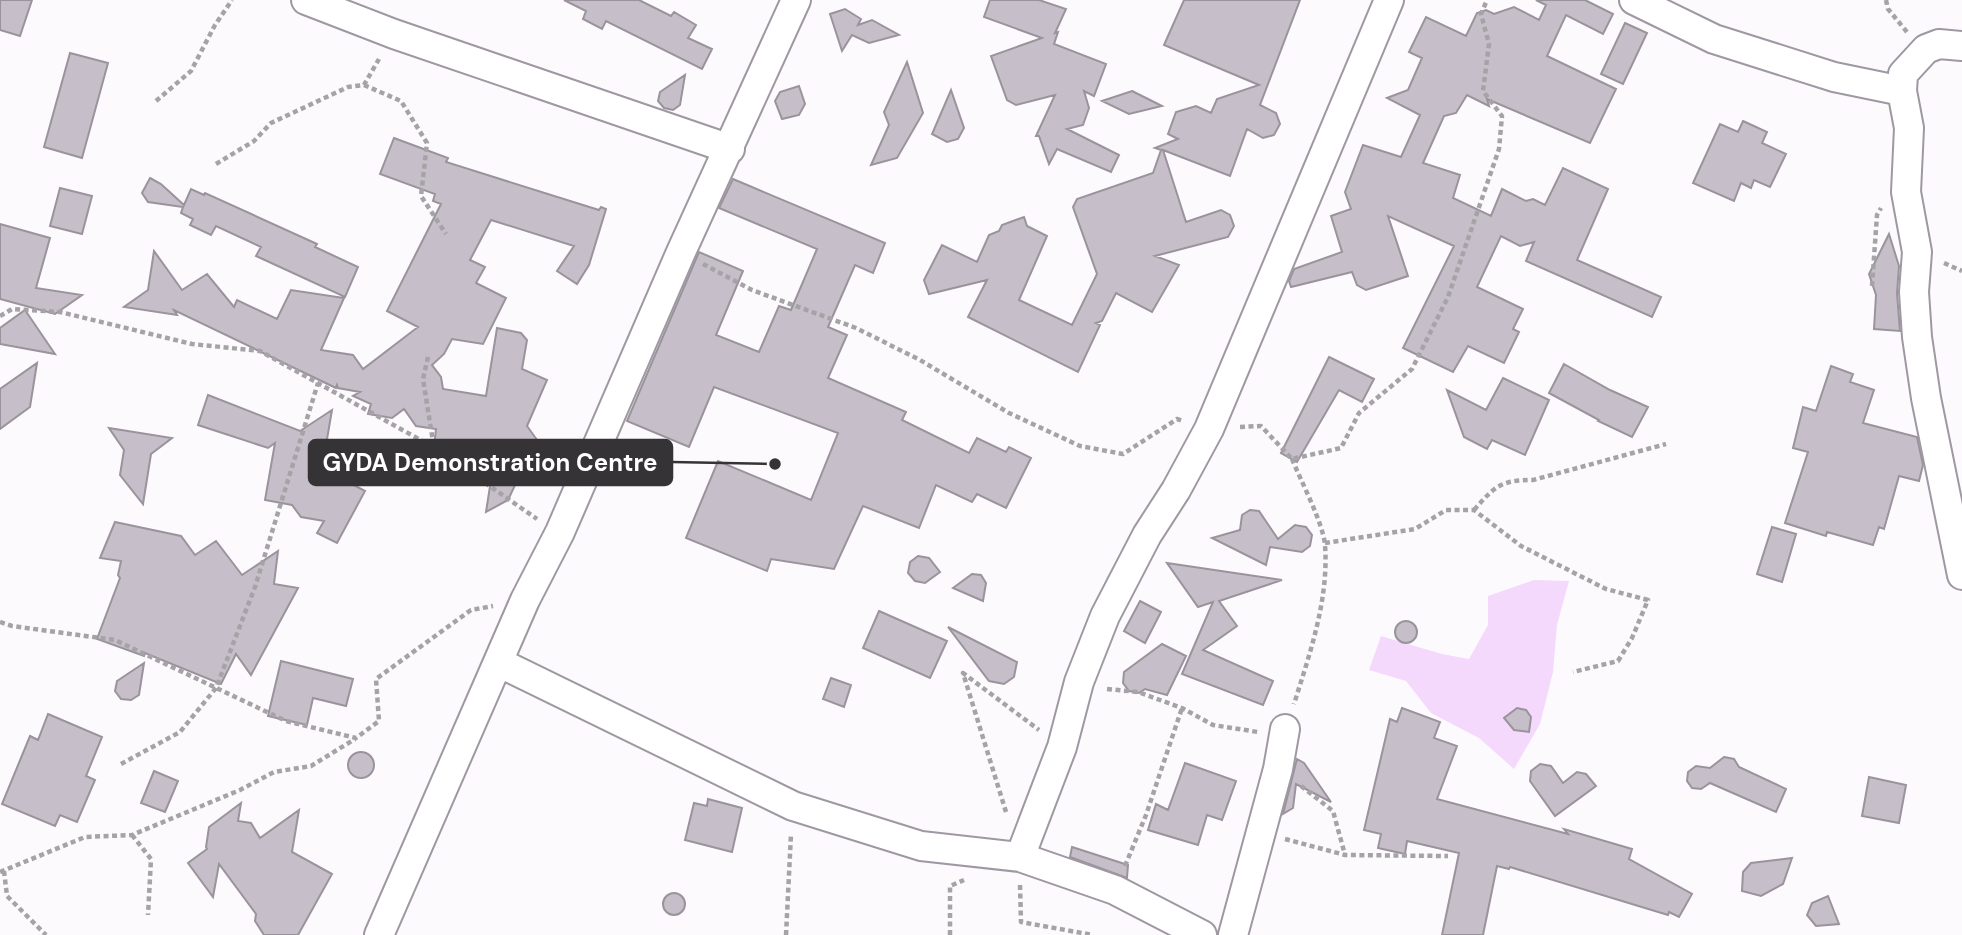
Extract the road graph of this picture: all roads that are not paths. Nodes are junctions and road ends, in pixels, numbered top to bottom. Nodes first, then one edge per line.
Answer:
1 (306, 0) edge
2 (796, 0) edge
3 (1389, 0) edge
4 (1633, 0) edge
5 (1962, 47) edge
6 (1902, 91) junction
7 (730, 149) junction
8 (1962, 575) edge
9 (498, 662) junction
10 (1285, 730) road end
11 (1020, 857) junction
12 (379, 935) edge
13 (1202, 935) edge
14 (1233, 935) edge

1 - 7 street
2 - 7 street
3 - 11 street
4 - 6 street
5 - 6 street
6 - 8 street
7 - 9 street
9 - 11 street
9 - 12 street
10 - 14 street
11 - 13 street

